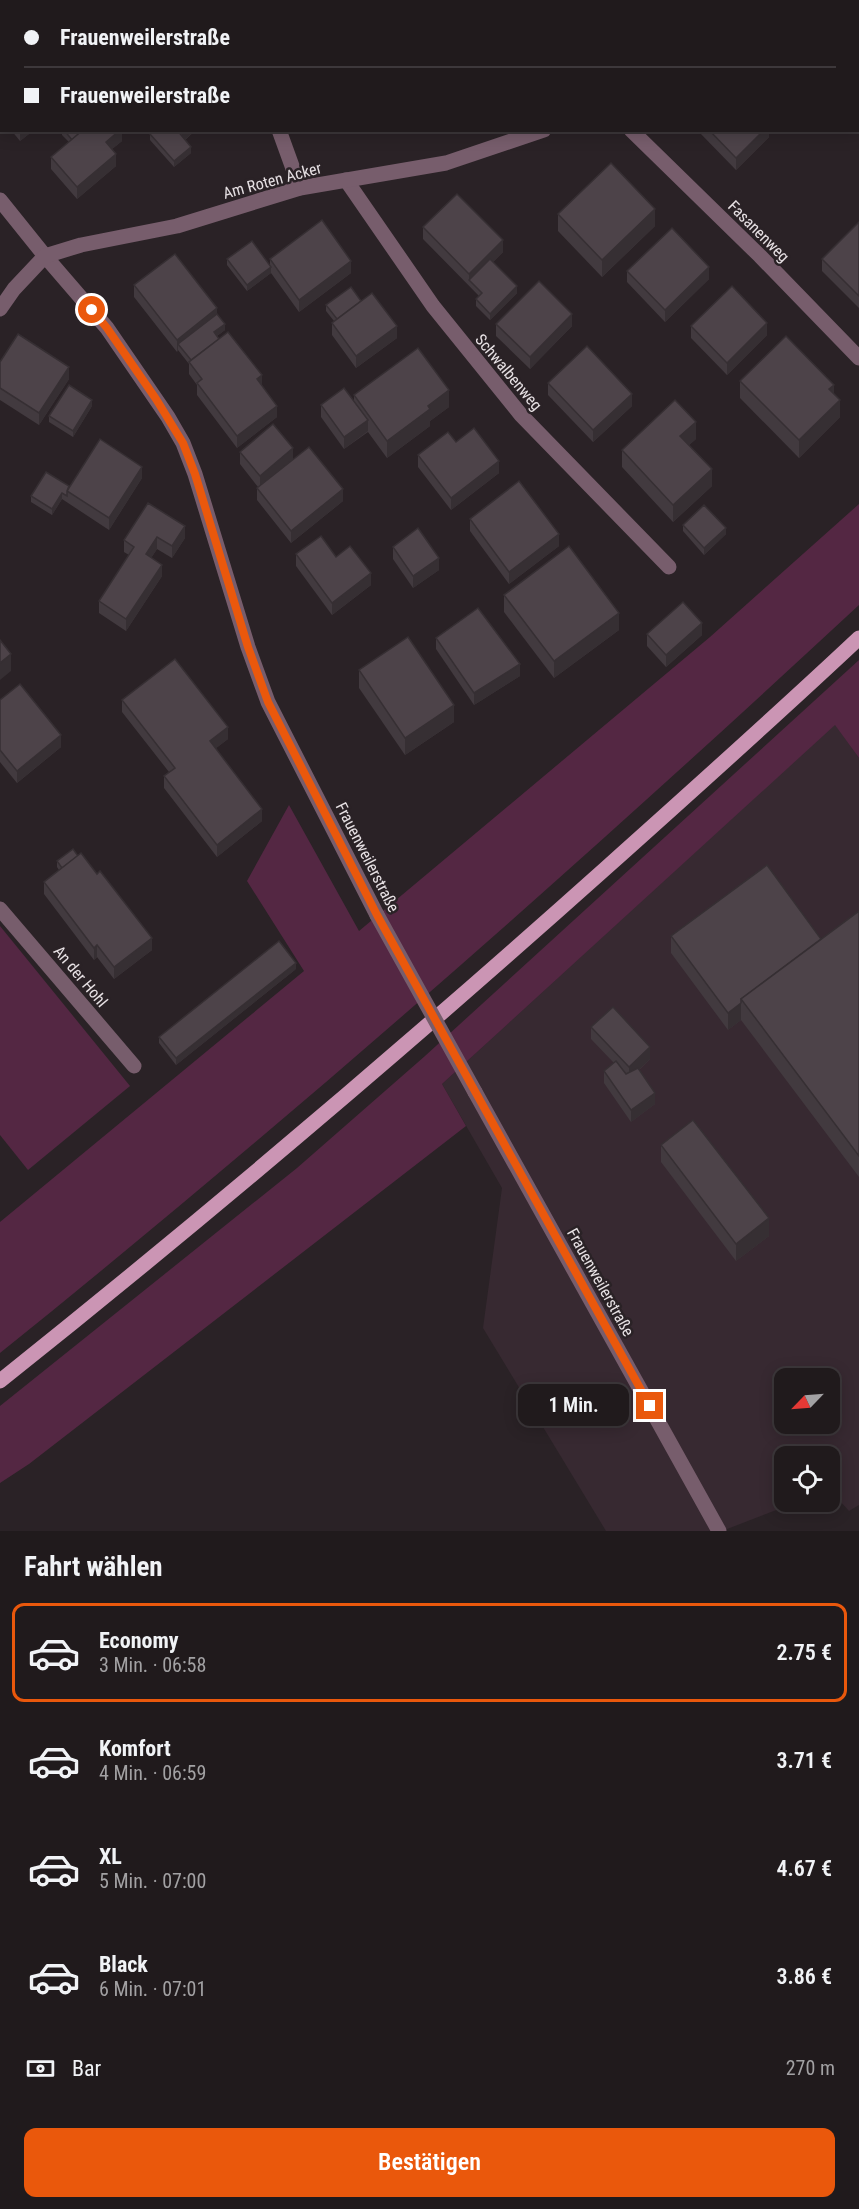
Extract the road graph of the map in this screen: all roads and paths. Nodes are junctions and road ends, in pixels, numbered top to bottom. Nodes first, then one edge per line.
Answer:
1 (280, 132) edge
2 (538, 132) edge
3 (633, 132) edge
4 (346, 180) junction
5 (300, 188) junction
6 (0, 201) edge
7 (45, 256) junction
8 (0, 309) edge
9 (859, 358) edge
10 (669, 567) dead end
11 (859, 638) edge
12 (0, 909) edge
13 (134, 1066) dead end
14 (0, 1381) edge
15 (719, 1531) edge

1 - 5 street
2 - 4 street, Am Roten Acker
3 - 9 street, Fasanenweg
4 - 5 street, Am Roten Acker
4 - 10 street, Schwalbenweg
5 - 7 street, Am Roten Acker
6 - 7 street, Frauenweilerstraße
7 - 8 street
7 - 15 street, Frauenweilerstraße, bridge
11 - 14 main road
12 - 13 street, An der Hohl

